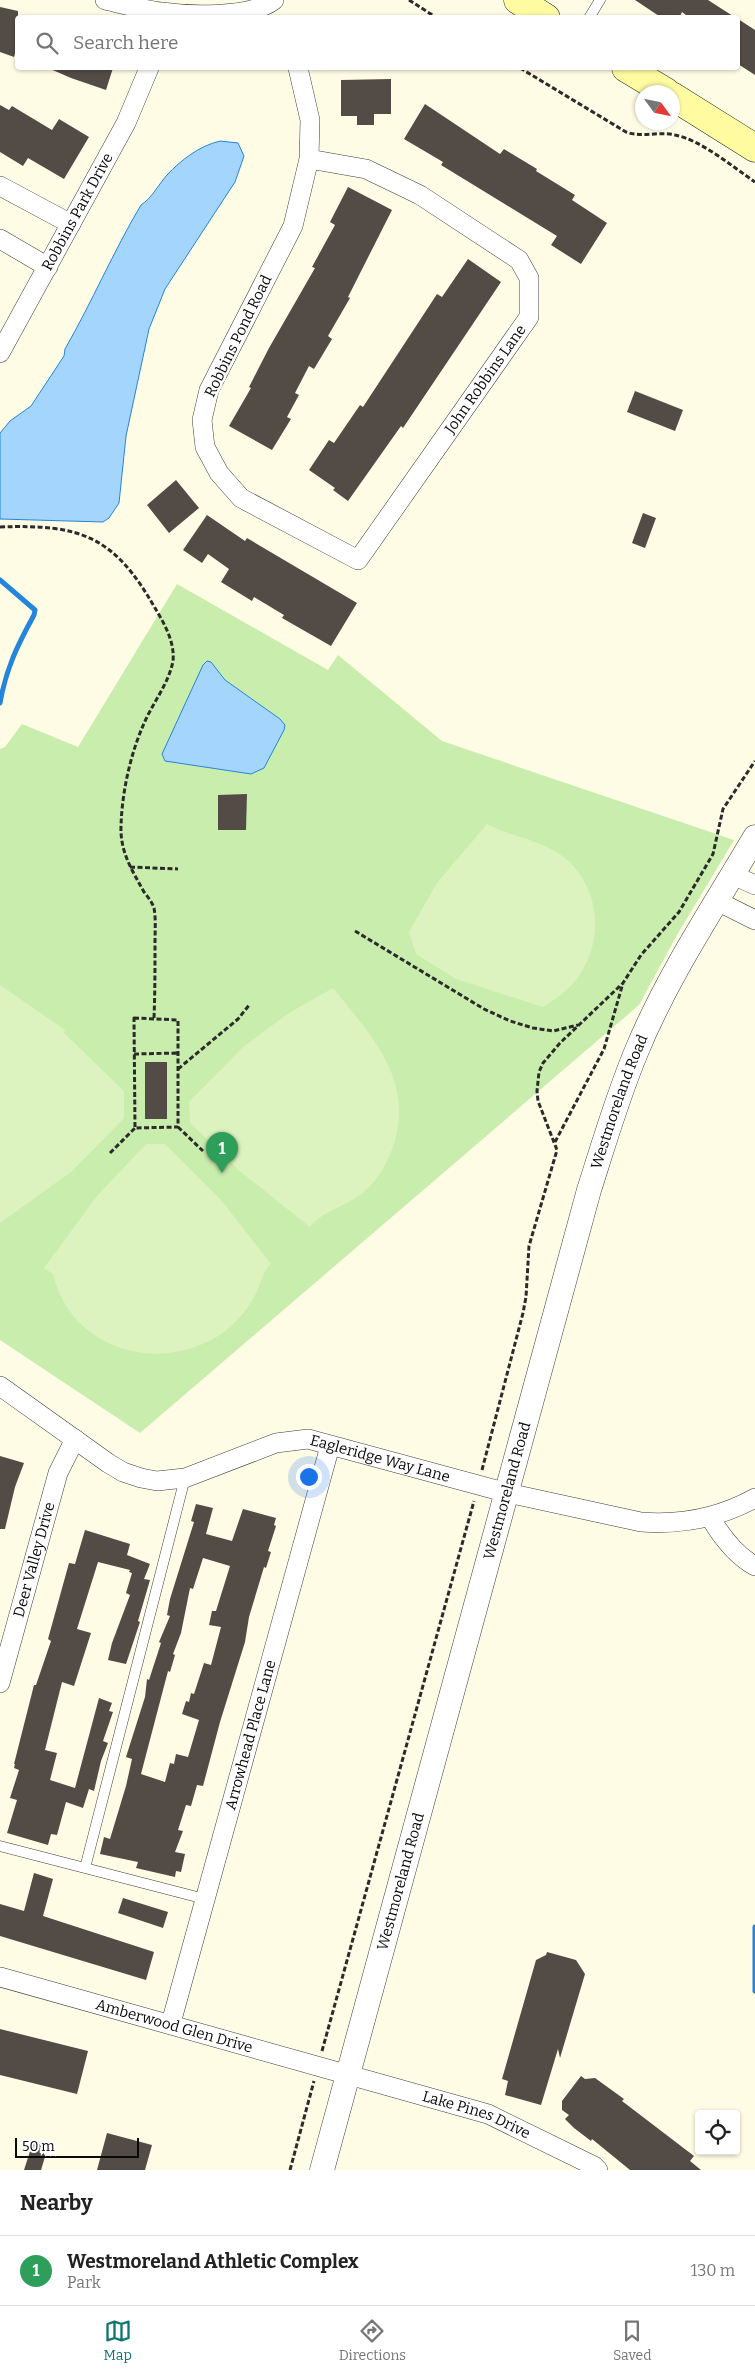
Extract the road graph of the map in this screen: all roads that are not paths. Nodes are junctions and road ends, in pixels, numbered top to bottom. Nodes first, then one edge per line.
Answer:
1 (105, 0) edge
2 (518, 0) edge
3 (600, 0) edge
4 (272, 8) edge
5 (161, 15) edge
6 (541, 15) edge
7 (591, 15) edge
8 (148, 70) edge
9 (298, 70) edge
10 (629, 70) edge
11 (654, 85) edge
12 (680, 101) edge
13 (753, 142) edge
14 (309, 159) junction
15 (0, 186) edge
16 (71, 224) junction
17 (0, 239) edge
18 (48, 266) junction
19 (0, 353) edge
20 (358, 560) joint
21 (755, 837) edge
22 (732, 875) junction
23 (755, 885) edge
24 (717, 901) junction
25 (755, 920) edge
26 (0, 1386) edge
27 (74, 1439) junction
28 (330, 1446) junction
29 (185, 1478) junction
30 (508, 1493) junction
31 (755, 1498) edge
32 (710, 1517) junction
33 (755, 1566) edge
34 (0, 1682) edge
35 (0, 1846) edge
36 (85, 1868) junction
37 (205, 1898) junction
38 (0, 1977) edge
39 (171, 2023) junction
40 (349, 2075) junction
41 (322, 2170) edge
42 (598, 2170) edge

1 - 5 street
2 - 6 main road
3 - 7 lane
4 - 5 street
8 - 16 street, Robbins Park Drive
9 - 14 street, Robbins Pond Road
10 - 11 main road
12 - 13 main road
14 - 20 street, Robbins Pond Road
14 - 20 street, John Robbins Lane
15 - 16 street
16 - 18 street, Robbins Park Drive
17 - 18 street
18 - 19 street, Robbins Park Drive
21 - 22 street, Westmoreland Road
22 - 23 street
22 - 24 street, Westmoreland Road
24 - 25 street
24 - 30 street, Westmoreland Road
26 - 27 street, Eagleridge Way Lane
27 - 29 street, Eagleridge Way Lane
27 - 34 street, Deer Valley Drive
28 - 29 street, Eagleridge Way Lane
28 - 30 street, Eagleridge Way Lane
28 - 37 street, Arrowhead Place Lane
29 - 36 lane
30 - 32 street, Eagleridge Way Lane
30 - 40 street, Westmoreland Road
31 - 32 street, Eagleridge Way Lane
32 - 33 street
35 - 36 lane
36 - 37 lane
37 - 39 street, Arrowhead Place Lane
38 - 39 street, Amberwood Glen Drive
39 - 40 street, Amberwood Glen Drive
40 - 41 street, Westmoreland Road
40 - 42 street, Lake Pines Drive

